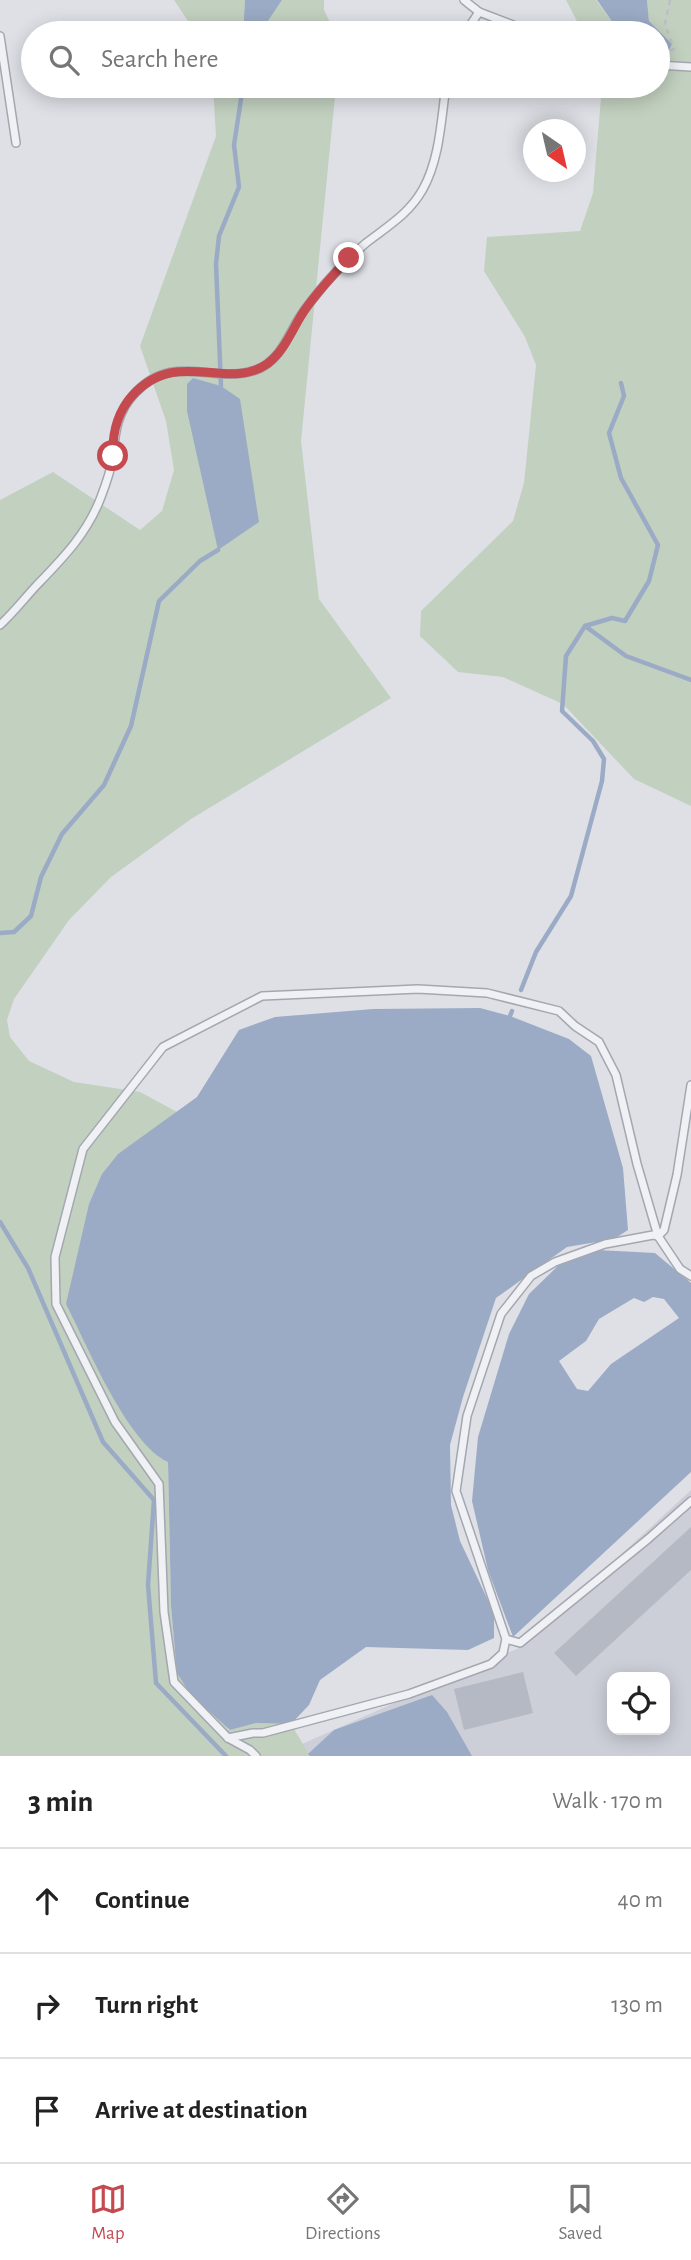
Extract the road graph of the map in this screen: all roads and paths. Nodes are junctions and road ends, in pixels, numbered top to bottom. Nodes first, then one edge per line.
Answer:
1 (464, 0) edge
2 (670, 0) edge
3 (479, 12) junction
4 (473, 21) edge
5 (503, 21) edge
6 (666, 21) edge
7 (0, 36) edge
8 (670, 66) edge
9 (691, 67) edge
10 (444, 98) edge
11 (16, 143) dead end
12 (0, 625) edge
13 (691, 1085) edge
14 (659, 1236) junction
15 (691, 1276) edge
16 (691, 1501) edge
17 (506, 1639) junction
18 (228, 1738) junction
19 (256, 1756) edge

1 - 3 lane
2 - 6 path
3 - 4 lane
3 - 5 lane
7 - 11 lane
8 - 9 lane
10 - 12 lane
13 - 14 lane
14 - 15 lane
14 - 17 lane
14 - 18 lane
16 - 17 lane
17 - 18 lane
18 - 19 lane

